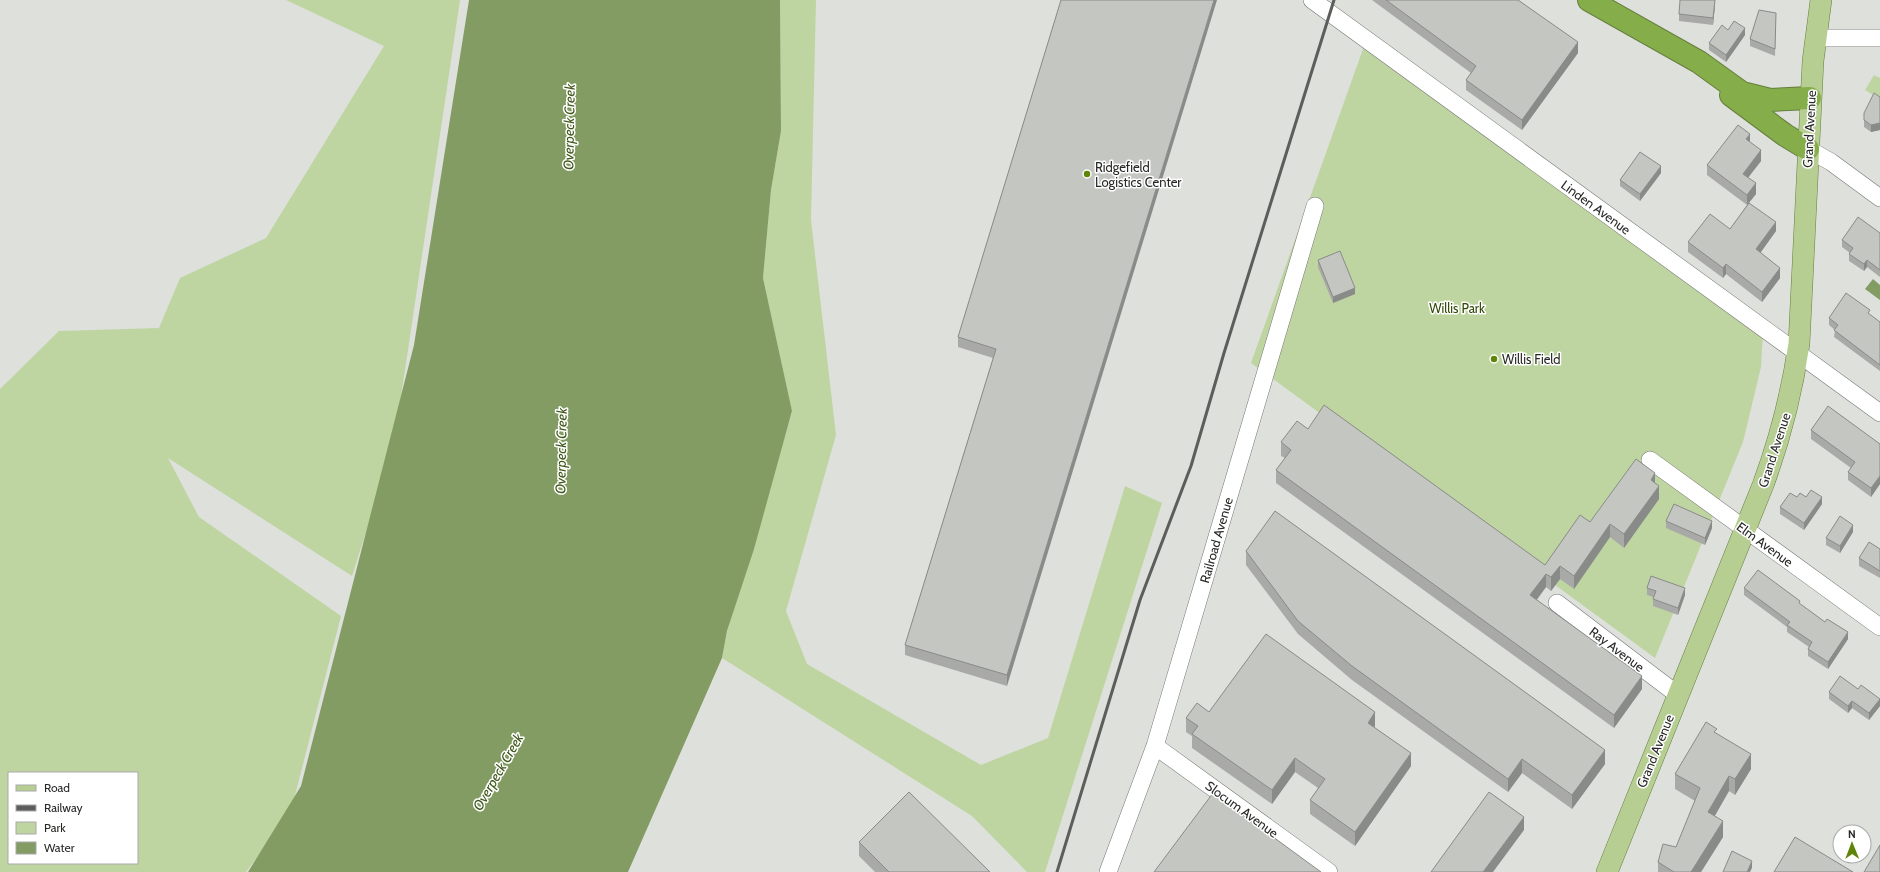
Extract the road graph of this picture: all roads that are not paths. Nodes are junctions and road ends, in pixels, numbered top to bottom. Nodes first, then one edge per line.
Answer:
1 (1312, 0) edge
2 (1589, 0) edge
3 (1821, 0) edge
4 (1657, 38) junction
5 (1815, 38) junction
6 (1880, 38) edge
7 (1810, 98) junction
8 (1808, 149) junction
9 (1880, 198) edge
10 (1315, 206) dead end
11 (1797, 353) junction
12 (1880, 413) edge
13 (1650, 460) dead end
14 (1745, 530) junction
15 (1557, 603) dead end
16 (1880, 627) edge
17 (1678, 695) junction
18 (1155, 746) junction
19 (1108, 872) edge
20 (1329, 872) edge
21 (1607, 872) edge

1 - 11 street, Linden Avenue
2 - 4 highway
3 - 5 main road, Grand Avenue
4 - 7 highway
4 - 8 highway
5 - 6 street
5 - 7 main road, Grand Avenue
7 - 8 main road, Grand Avenue
8 - 9 street
8 - 11 main road, Grand Avenue
10 - 18 street, Railroad Avenue
11 - 12 street, Linden Avenue
11 - 14 main road, Grand Avenue
13 - 14 street, Elm Avenue
14 - 16 street, Elm Avenue
14 - 17 main road, Grand Avenue
15 - 17 street, Ray Avenue
17 - 21 main road, Grand Avenue
18 - 19 street, Railroad Avenue
18 - 20 street, Slocum Avenue

